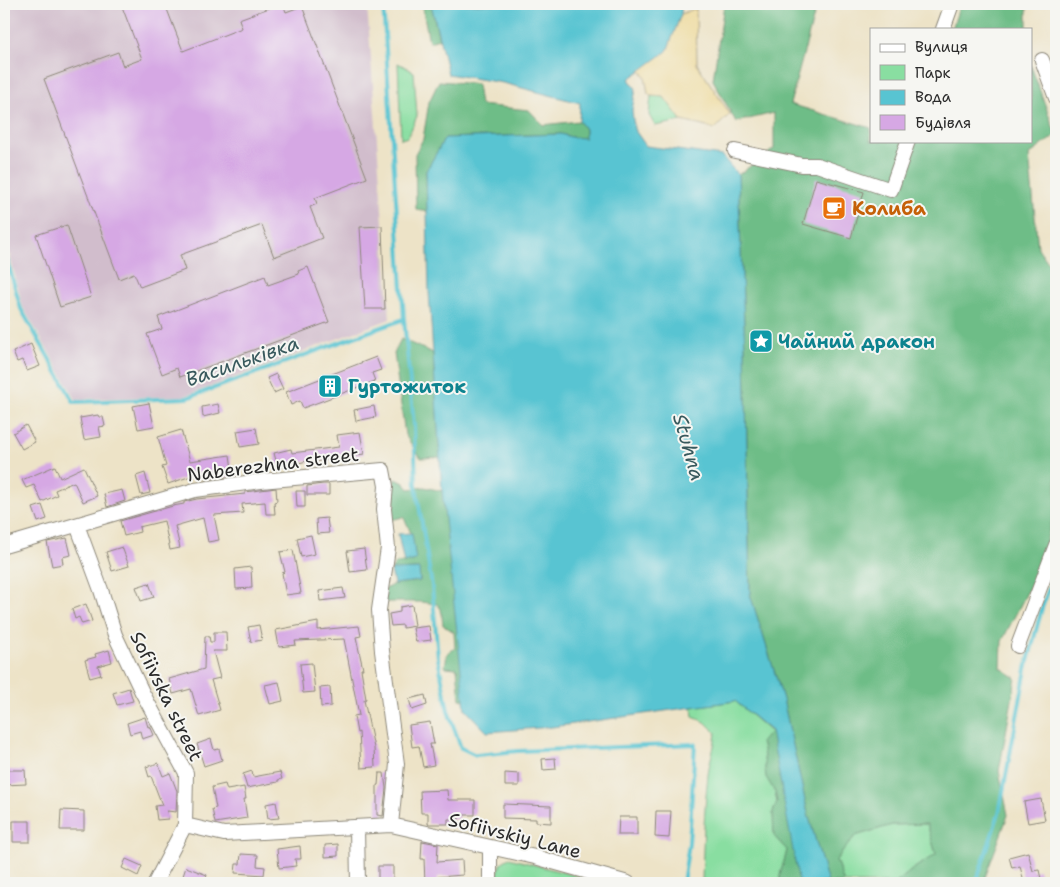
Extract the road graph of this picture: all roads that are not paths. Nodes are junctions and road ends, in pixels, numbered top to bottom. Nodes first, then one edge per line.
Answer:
1 (952, 4) edge
2 (943, 28) edge
3 (1042, 60) dead end
4 (1056, 98) edge
5 (908, 142) edge
6 (736, 151) dead end
7 (77, 526) junction
8 (1056, 544) edge
9 (4, 546) edge
10 (1018, 646) dead end
11 (392, 825) junction
12 (185, 826) junction
13 (357, 827) junction
14 (490, 847) junction
15 (155, 883) edge
16 (358, 883) edge
17 (490, 883) edge
18 (628, 883) edge

1 - 2 street
3 - 4 street
5 - 6 street
7 - 9 street, Naberezhna street
7 - 11 street, Naberezhna street
7 - 12 street, Sofiivska street
8 - 10 street
11 - 13 street, Sofiivskiy Lane
11 - 14 street, Sofiivskiy Lane
12 - 13 street, Sofiivskiy Lane
12 - 15 street, Sofiivska street
13 - 16 street
14 - 17 street
14 - 18 street, Sofiivskiy Lane

